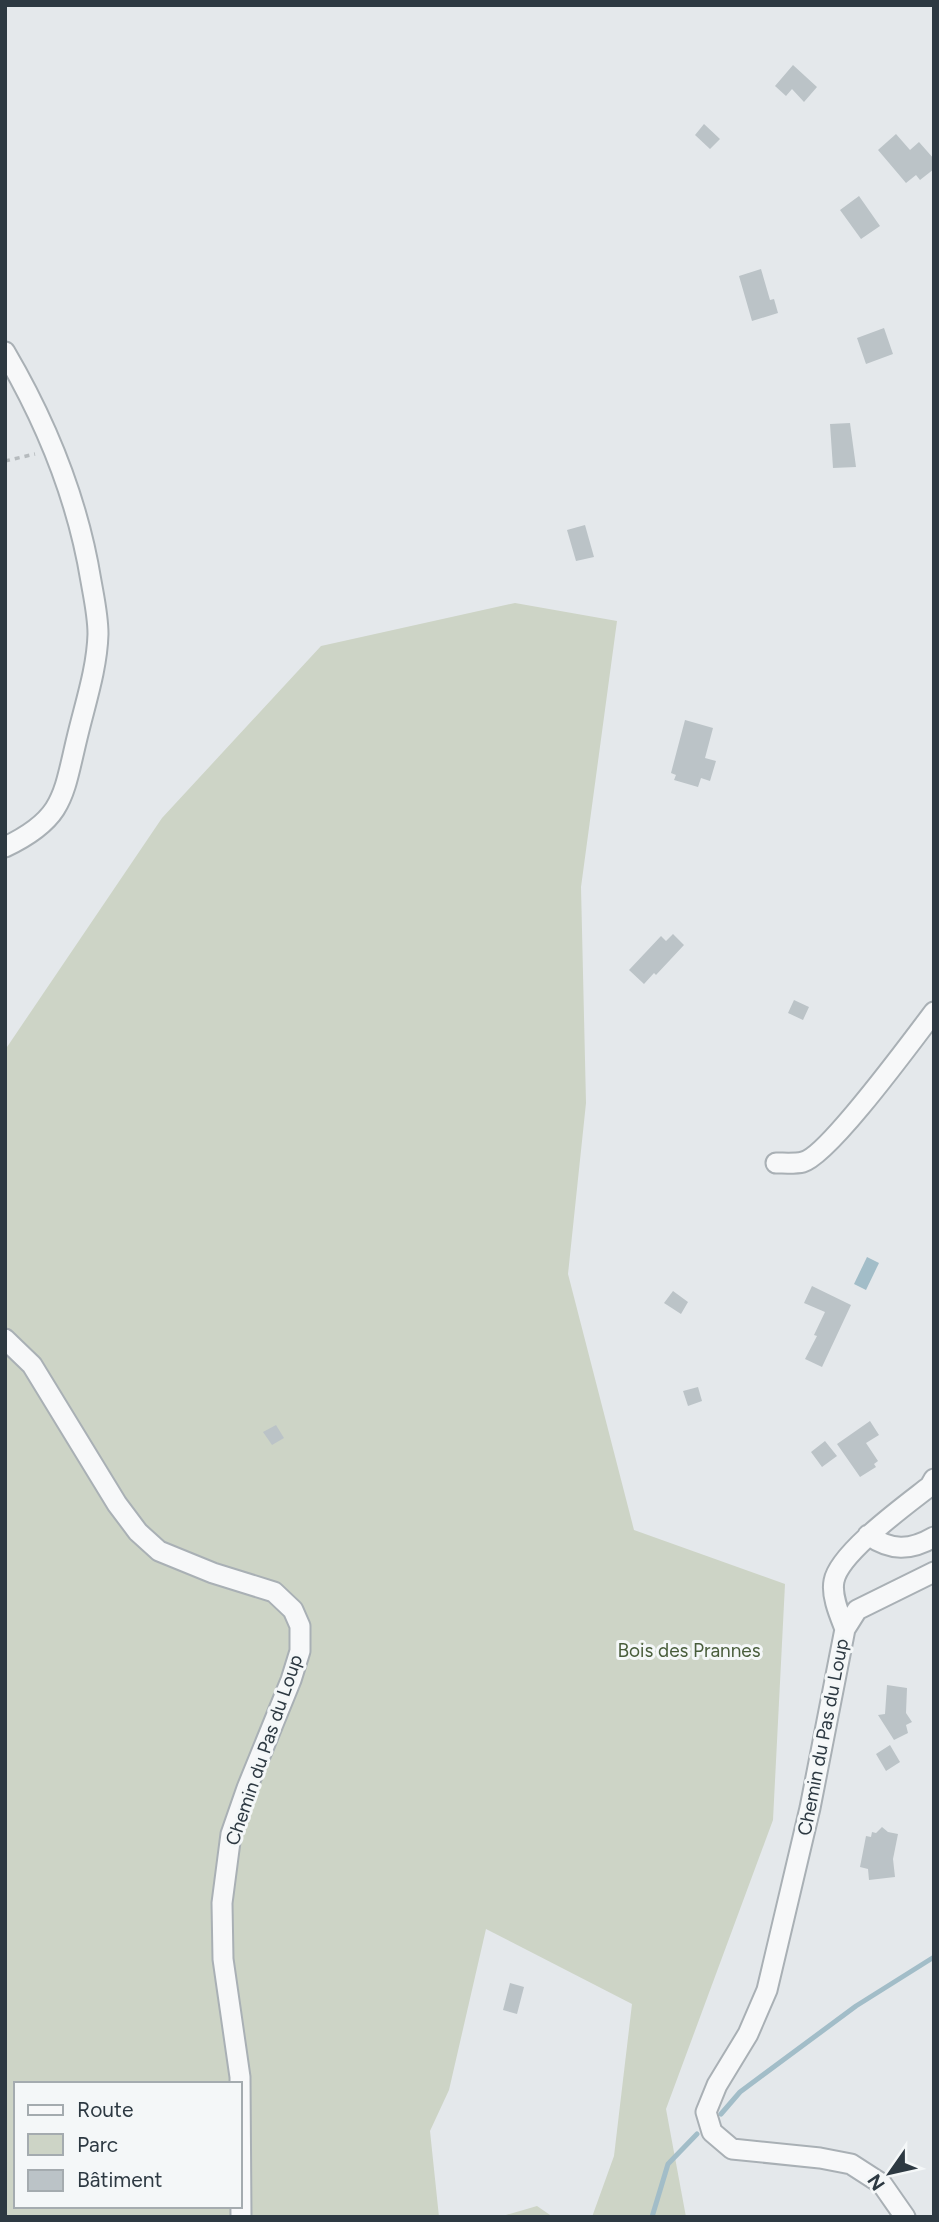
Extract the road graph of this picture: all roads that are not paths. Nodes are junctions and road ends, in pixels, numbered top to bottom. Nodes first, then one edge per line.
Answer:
1 (5, 352) edge
2 (5, 847) edge
3 (934, 1012) edge
4 (776, 1163) dead end
5 (5, 1339) edge
6 (934, 1479) edge
7 (868, 1535) junction
8 (934, 1537) edge
9 (934, 1572) edge
10 (845, 1629) junction
11 (240, 2082) edge
12 (905, 2217) edge

1 - 2 street
3 - 4 street
5 - 11 street, Chemin du Pas du Loup
6 - 7 street
7 - 8 street
7 - 10 street
9 - 10 street, Chemin du Pas du Loup
10 - 12 street, Chemin du Pas du Loup

